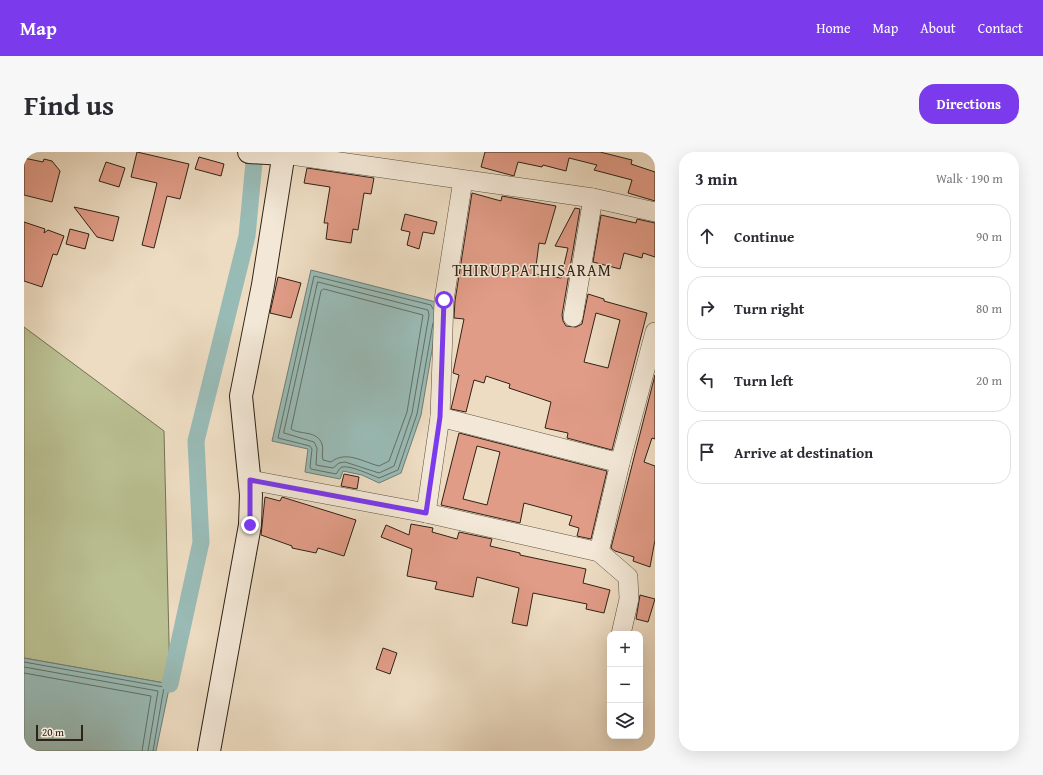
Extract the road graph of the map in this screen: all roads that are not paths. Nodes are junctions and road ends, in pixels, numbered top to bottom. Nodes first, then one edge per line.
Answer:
1 (249, 152) edge
2 (279, 153) edge
3 (463, 180) junction
4 (593, 198) junction
5 (655, 212) edge
6 (573, 316) dead end
7 (655, 332) edge
8 (440, 417) junction
9 (620, 463) junction
10 (250, 480) junction
11 (426, 513) junction
12 (599, 552) junction
13 (622, 631) edge
14 (209, 751) edge

1 - 2 street
2 - 3 street
2 - 10 street
3 - 4 street
3 - 8 street
4 - 5 street
4 - 6 street
7 - 9 street
8 - 9 street
8 - 11 street
9 - 12 street
10 - 11 street
10 - 14 street
11 - 12 street
12 - 13 street

